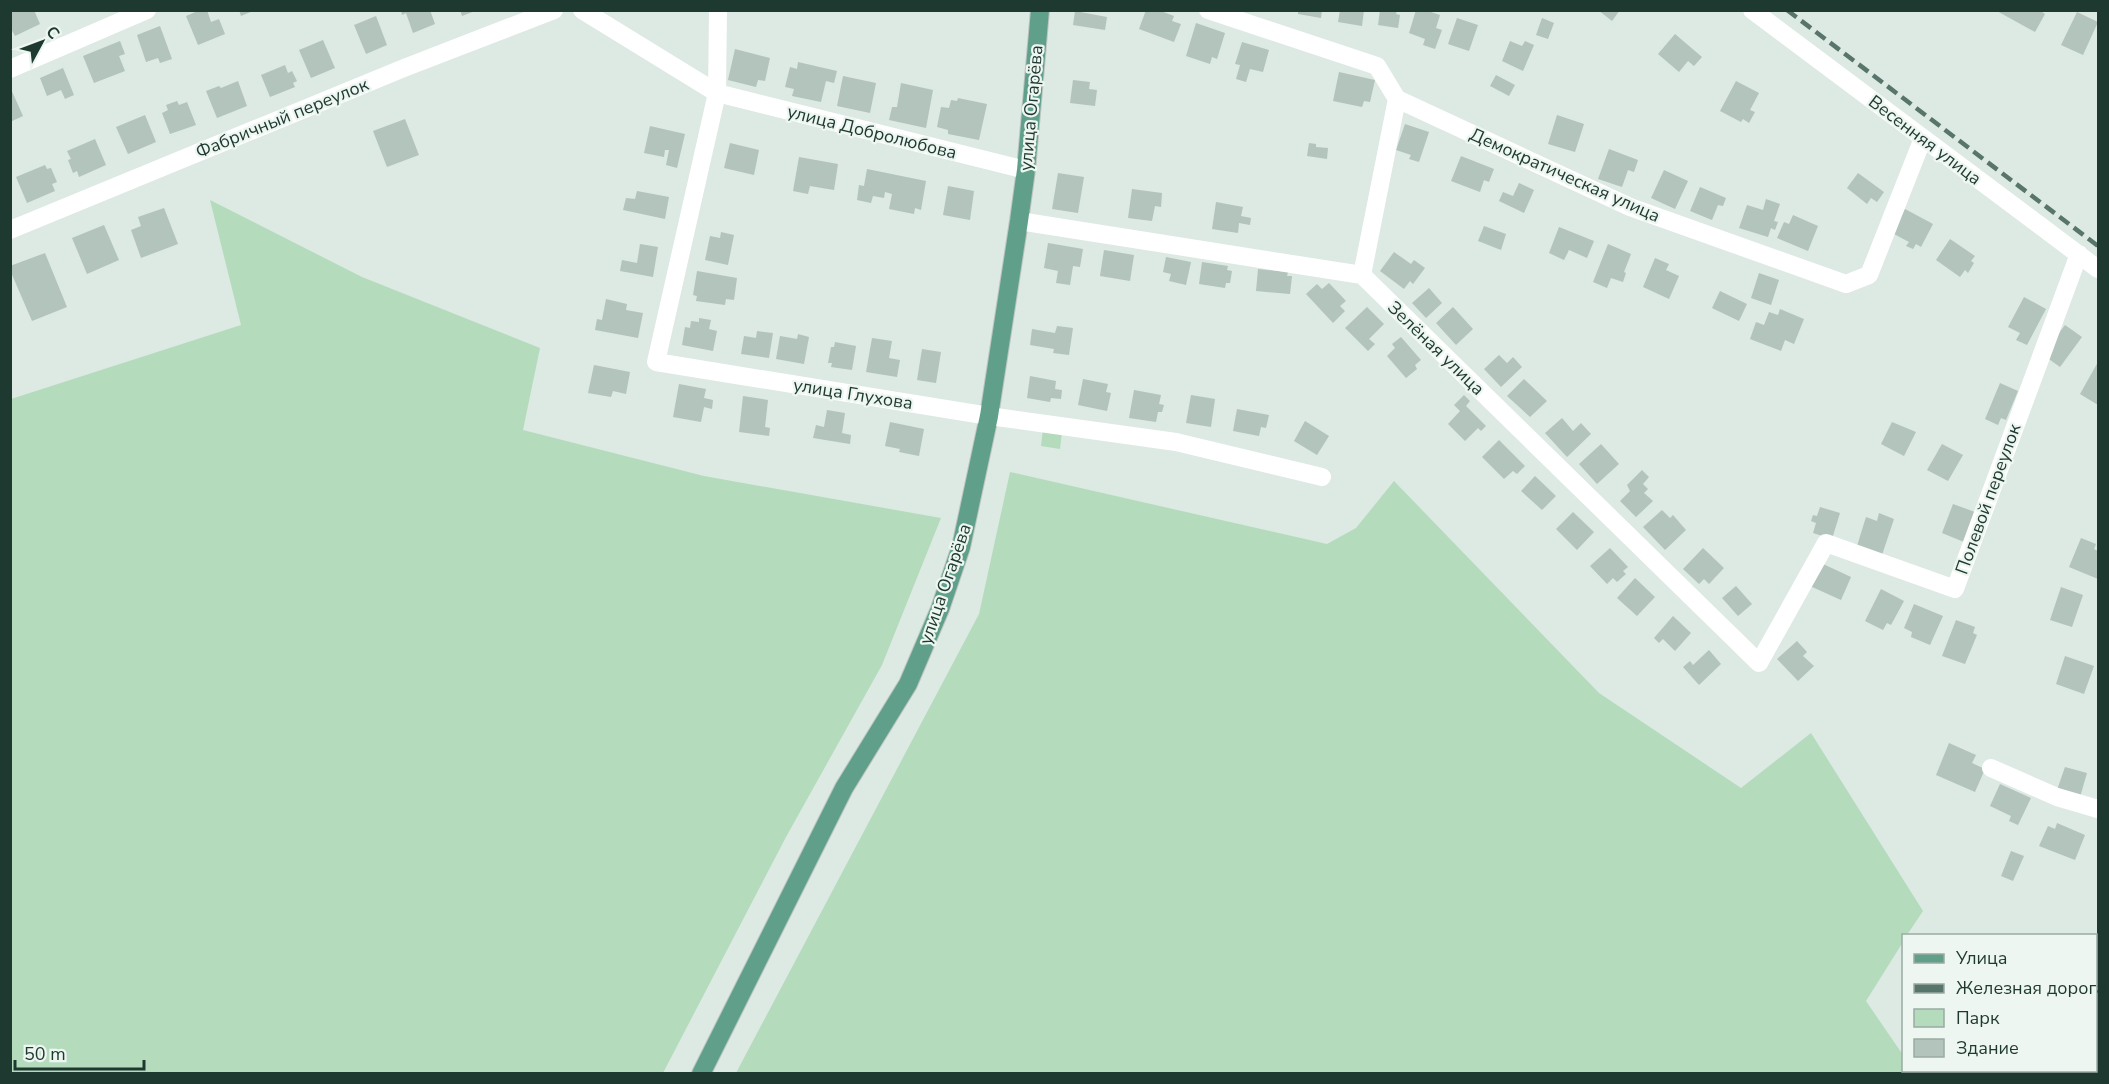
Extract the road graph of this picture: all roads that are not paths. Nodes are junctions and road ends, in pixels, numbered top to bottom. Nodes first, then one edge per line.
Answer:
1 (147, 10) edge
2 (554, 10) edge
3 (582, 10) edge
4 (718, 10) edge
5 (1040, 10) edge
6 (1208, 10) edge
7 (1752, 10) edge
8 (10, 69) edge
9 (717, 93) junction
10 (1397, 99) junction
11 (1923, 138) junction
12 (1026, 170) junction
13 (1019, 221) junction
14 (10, 230) edge
15 (2079, 254) junction
16 (2098, 269) edge
17 (1362, 275) junction
18 (989, 416) junction
19 (1322, 477) dead end
20 (1759, 663) joint
21 (1991, 768) dead end
22 (2098, 809) edge
23 (701, 1074) edge

1 - 8 street
2 - 14 street, Фабричный переулок
3 - 9 street, улица Добролюбова
4 - 9 street
5 - 12 main road, улица Огарёва
6 - 10 street
7 - 11 street, Весенняя улица
9 - 12 street, улица Добролюбова
9 - 18 street, улица Глухова
10 - 11 street, Демократическая улица
10 - 17 street
11 - 15 street, Весенняя улица
12 - 13 main road, улица Огарёва
13 - 17 street
13 - 18 main road, улица Огарёва
15 - 16 street, Весенняя улица
15 - 20 street, Полевой переулок
17 - 20 street, Зелёная улица
18 - 19 street, улица Глухова
18 - 23 main road, улица Огарёва
21 - 22 street

